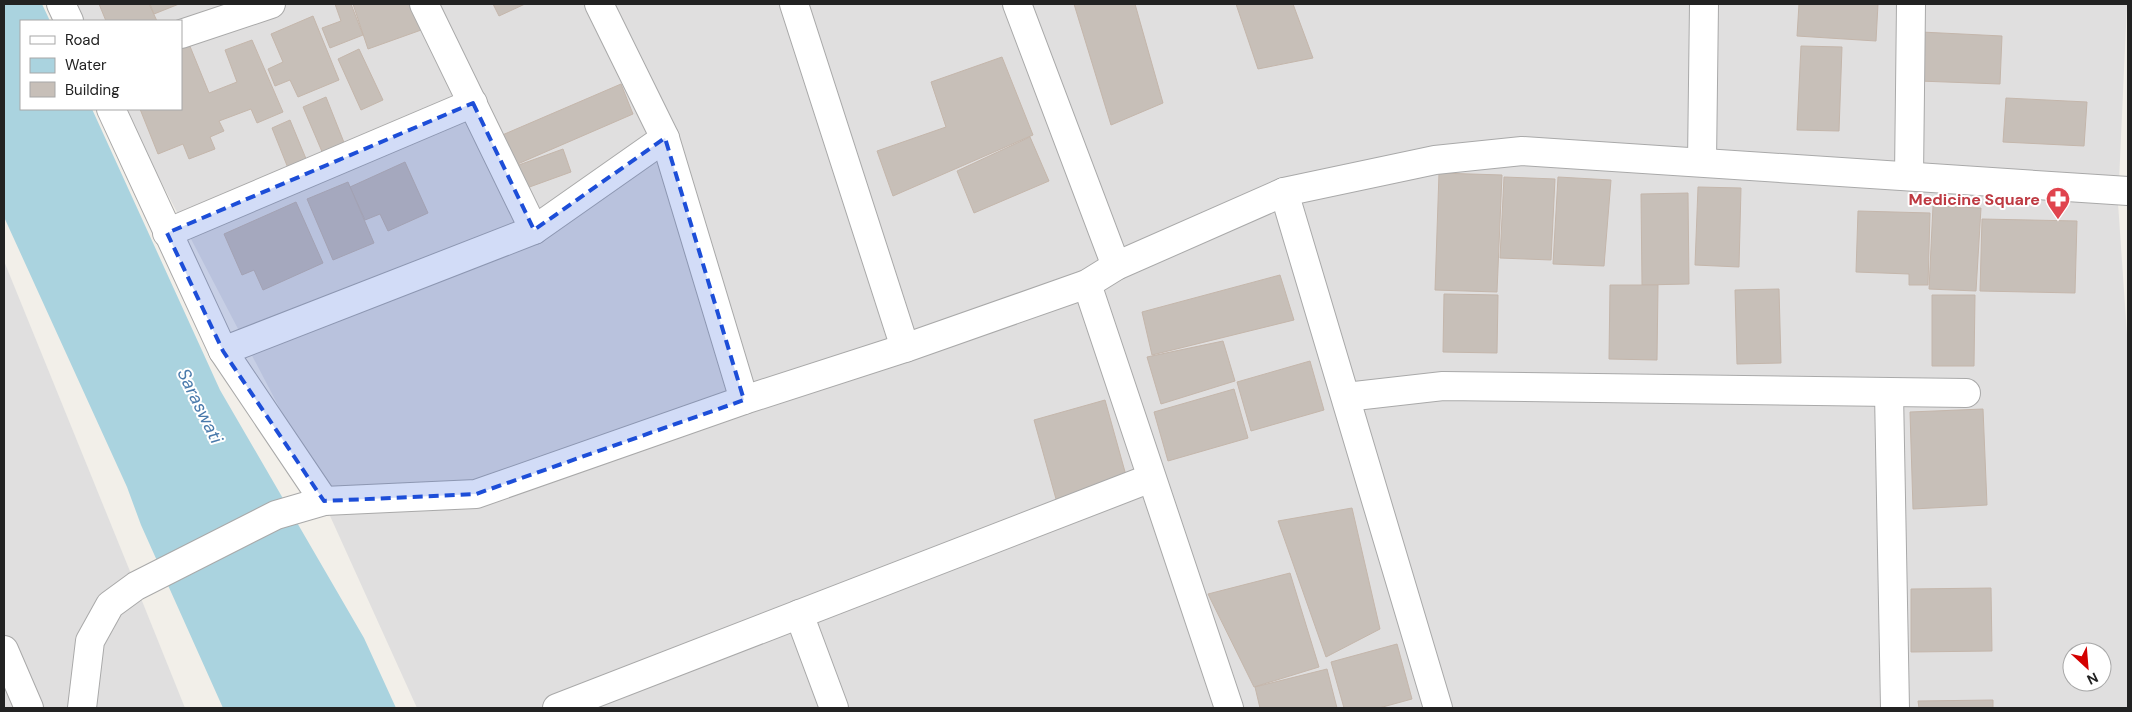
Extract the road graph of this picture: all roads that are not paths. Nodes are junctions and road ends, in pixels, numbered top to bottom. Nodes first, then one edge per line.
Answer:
1 (61, 4) edge
2 (271, 4) edge
3 (424, 4) edge
4 (598, 4) edge
5 (794, 4) edge
6 (1017, 4) edge
7 (1704, 4) edge
8 (1911, 4) edge
9 (69, 20) edge
10 (182, 34) edge
11 (472, 103) junction
12 (111, 110) edge
13 (666, 138) junction
14 (1702, 162) junction
15 (1909, 176) junction
16 (2128, 191) edge
17 (1284, 192) junction
18 (534, 230) junction
19 (167, 233) junction
20 (1116, 266) junction
21 (1087, 284) junction
22 (905, 348) junction
23 (224, 351) junction
24 (1889, 393) junction
25 (1966, 393) dead end
26 (1346, 397) junction
27 (744, 400) junction
28 (1151, 478) junction
29 (324, 501) junction
30 (799, 614) junction
31 (4, 650) edge
32 (29, 708) edge
33 (82, 708) edge
34 (557, 708) edge
35 (834, 708) edge
36 (1229, 708) edge
37 (1438, 708) edge
38 (1895, 708) edge

1 - 9 street
2 - 10 street
3 - 11 street
4 - 13 street
5 - 22 street
6 - 20 street
7 - 14 street
8 - 15 street
11 - 18 street
11 - 19 street
12 - 19 street
13 - 18 street
13 - 27 street
14 - 15 street
14 - 17 street
15 - 16 street
17 - 20 street
17 - 26 street
18 - 23 street
19 - 23 street
20 - 21 street
21 - 22 street
21 - 28 street
22 - 27 street
23 - 29 street
24 - 25 street
24 - 26 street
24 - 38 street
26 - 37 street
27 - 29 street
28 - 30 street
28 - 36 street
29 - 33 street
30 - 34 street
30 - 35 street
31 - 32 street

